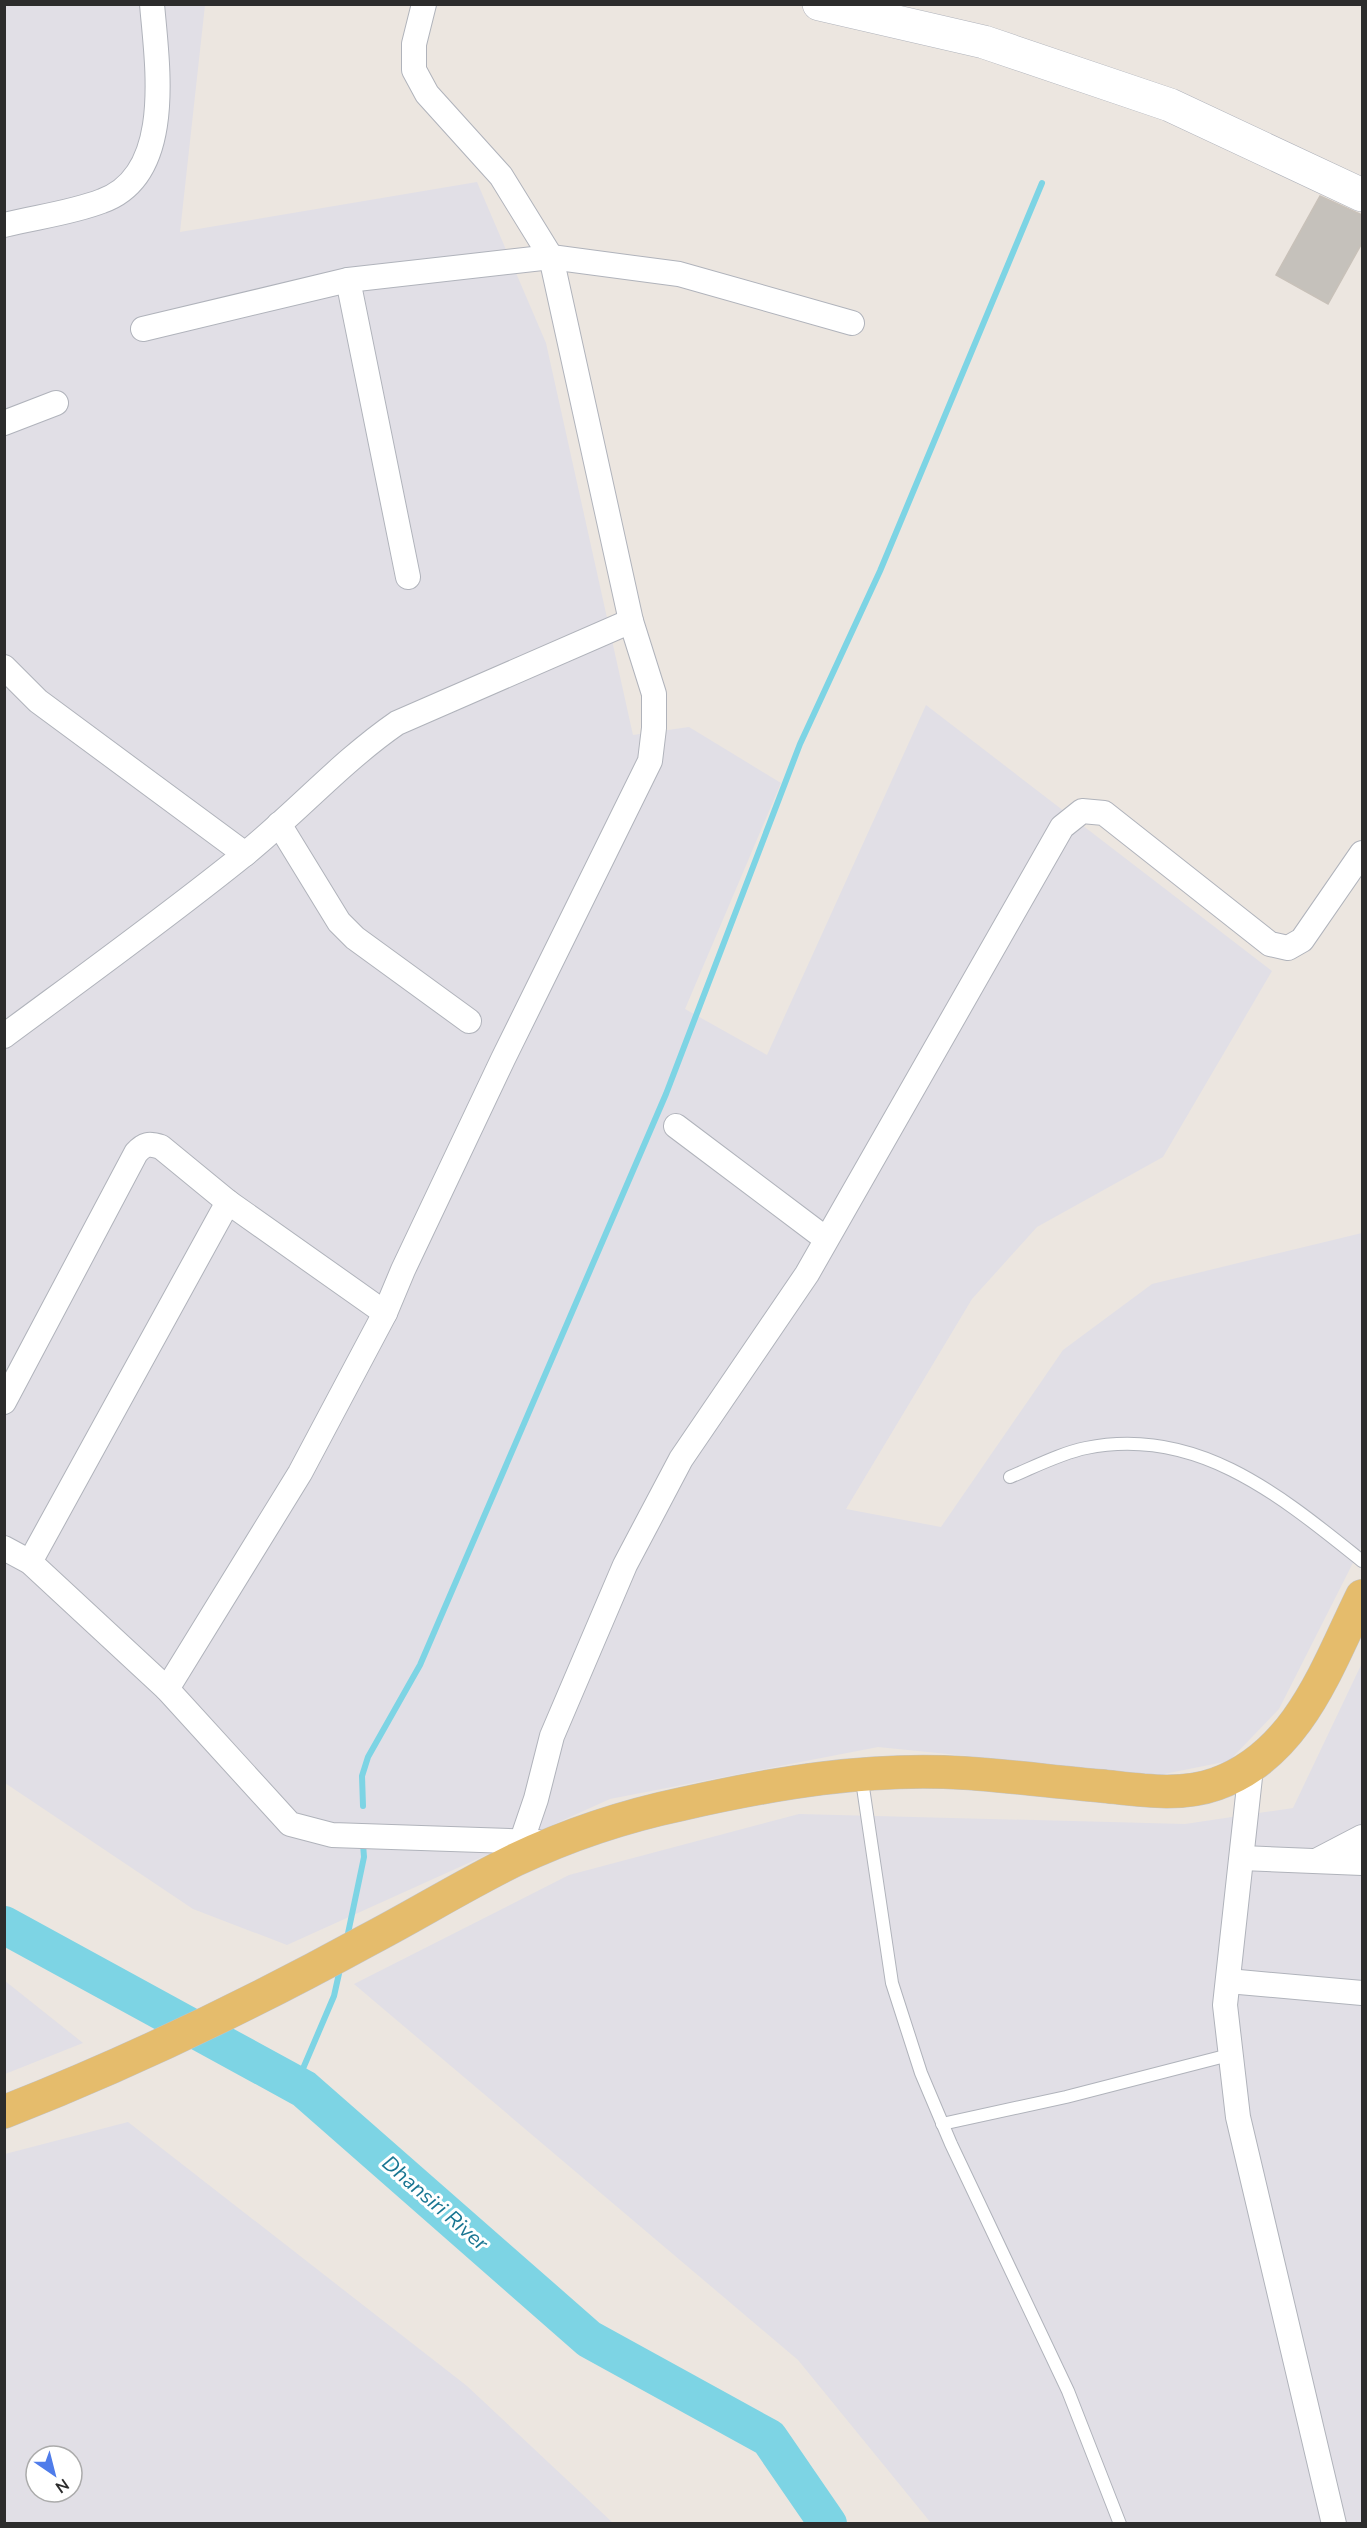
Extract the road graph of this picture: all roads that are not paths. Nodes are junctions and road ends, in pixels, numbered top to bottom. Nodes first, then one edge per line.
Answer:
1 (152, 4) edge
2 (424, 4) edge
3 (819, 4) edge
4 (1362, 195) edge
5 (4, 225) edge
6 (551, 257) junction
7 (348, 280) junction
8 (852, 323) dead end
9 (143, 328) dead end
10 (56, 403) dead end
11 (4, 423) edge
12 (408, 577) dead end
13 (631, 621) junction
14 (4, 667) edge
15 (279, 824) junction
16 (1362, 853) edge
17 (245, 854) junction
18 (469, 1021) dead end
19 (4, 1036) edge
20 (675, 1126) dead end
21 (228, 1202) junction
22 (826, 1239) junction
23 (385, 1313) junction
24 (4, 1402) edge
25 (1010, 1477) dead end
26 (4, 1548) edge
27 (1362, 1561) edge
28 (30, 1562) junction
29 (1362, 1596) edge
30 (167, 1689) junction
31 (1251, 1768) junction
32 (860, 1773) junction
33 (1362, 1838) edge
34 (522, 1840) junction
35 (554, 1843) junction
36 (1242, 1858) junction
37 (1315, 1861) junction
38 (1362, 1863) edge
39 (1228, 1981) junction
40 (1362, 1994) edge
41 (1229, 2055) junction
42 (4, 2112) edge
43 (942, 2124) junction
44 (1120, 2523) edge
45 (1334, 2523) edge

1 - 5 street
2 - 6 street
3 - 4 main road
6 - 7 street
6 - 8 street
6 - 13 street
7 - 9 street
7 - 12 street
10 - 11 street
13 - 15 street
13 - 23 street
14 - 17 street
15 - 17 street
15 - 18 street
16 - 22 street
17 - 19 street
20 - 22 street
21 - 23 street
21 - 24 street
21 - 28 street
22 - 34 street
23 - 30 street
25 - 27 lane
26 - 28 street
28 - 30 street
29 - 31 main road
30 - 34 street
31 - 32 main road
31 - 36 street
32 - 35 main road
32 - 43 lane
33 - 37 street
34 - 35 street
35 - 42 main road
36 - 37 street
36 - 39 street
37 - 38 street
39 - 40 street
39 - 41 street
41 - 43 lane
41 - 45 street
43 - 44 lane

